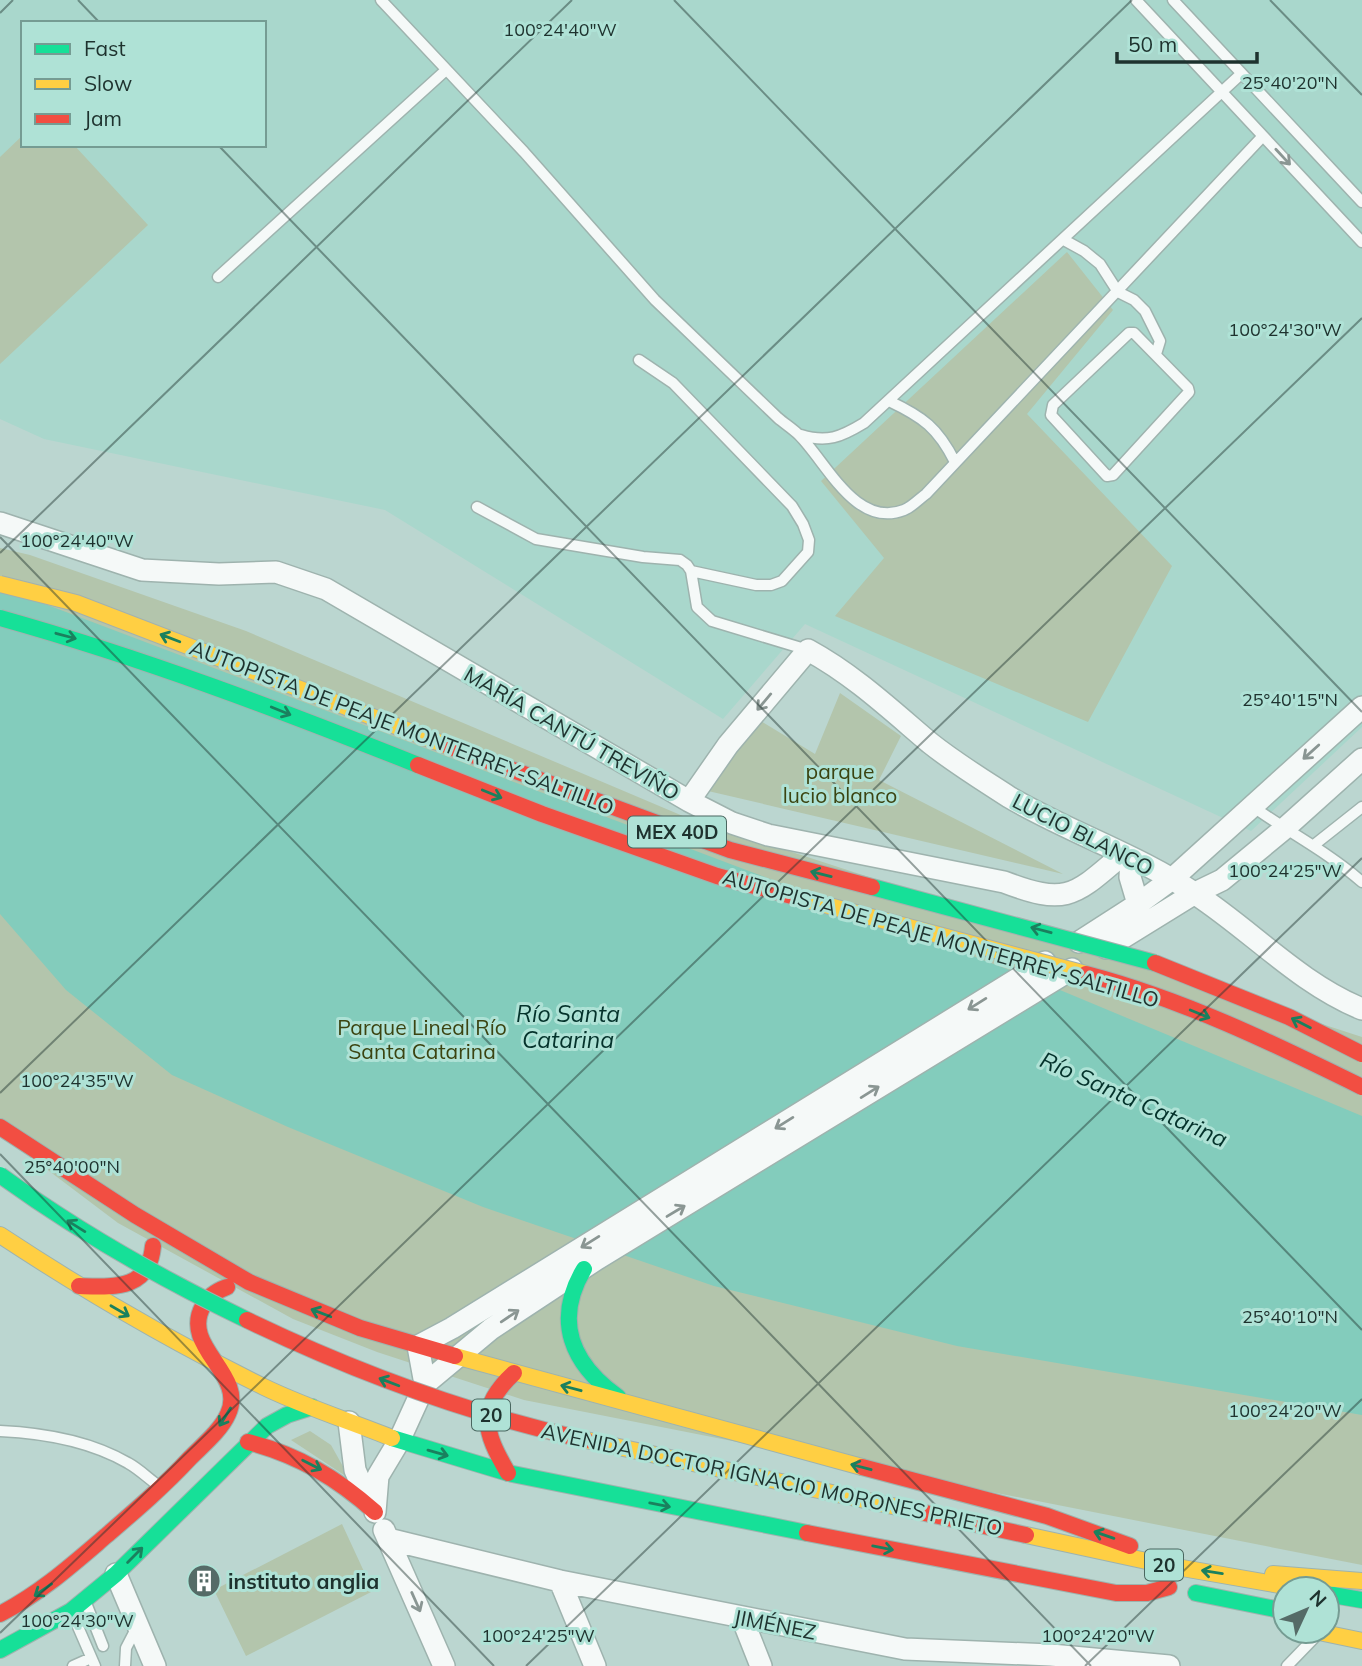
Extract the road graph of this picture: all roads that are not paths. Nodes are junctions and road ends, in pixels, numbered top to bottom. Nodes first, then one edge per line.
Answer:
1 (382, 0) edge
2 (1136, 0) edge
3 (1173, 0) edge
4 (446, 70) junction
5 (1241, 74) junction
6 (1222, 92) junction
7 (1263, 136) junction
8 (1362, 202) edge
9 (1064, 240) junction
10 (1362, 242) edge
11 (218, 277) dead end
12 (1118, 292) junction
13 (1156, 354) junction
14 (639, 360) dead end
15 (888, 401) junction
16 (799, 435) junction
17 (955, 463) junction
18 (477, 507) dead end
19 (0, 523) edge
20 (691, 571) junction
21 (0, 584) edge
22 (0, 618) edge
23 (808, 650) junction
24 (1362, 707) edge
25 (1362, 759) edge
26 (688, 801) junction
27 (1252, 806) junction
28 (1362, 807) edge
29 (1284, 830) junction
30 (1314, 845) junction
31 (1122, 855) junction
32 (1172, 879) junction
33 (1361, 880) edge
34 (1195, 893) junction
35 (1138, 904) junction
36 (1125, 925) junction
37 (1362, 1010) edge
38 (1362, 1054) edge
39 (1362, 1087) edge
40 (0, 1127) edge
41 (0, 1175) edge
42 (135, 1214) junction
43 (0, 1235) edge
44 (591, 1264) junction
45 (105, 1272) dead end
46 (249, 1282) junction
47 (77, 1286) junction
48 (139, 1291) dead end
49 (183, 1315) dead end
50 (215, 1331) dead end
51 (418, 1346) junction
52 (210, 1357) junction
53 (456, 1357) junction
54 (514, 1373) junction
55 (425, 1384) junction
56 (631, 1405) junction
57 (312, 1407) junction
58 (400, 1408) dead end
59 (424, 1417) dead end
60 (349, 1422) junction
61 (0, 1431) edge
62 (473, 1433) dead end
63 (399, 1441) junction
64 (248, 1442) junction
65 (508, 1443) dead end
66 (508, 1473) junction
67 (162, 1488) junction
68 (181, 1508) junction
69 (375, 1512) junction
70 (388, 1539) junction
71 (1165, 1565) junction
72 (116, 1574) junction
73 (1117, 1577) dead end
74 (1250, 1578) junction
75 (560, 1581) junction
76 (1362, 1581) edge
77 (1271, 1582) edge
78 (1169, 1587) junction
79 (1341, 1596) edge
80 (85, 1600) junction
81 (1362, 1600) edge
82 (1271, 1608) edge
83 (71, 1611) junction
84 (0, 1614) edge
85 (742, 1618) junction
86 (138, 1625) junction
87 (1341, 1637) edge
88 (1362, 1641) edge
89 (1305, 1645) edge
90 (103, 1646) dead end
91 (0, 1650) edge
92 (907, 1657) edge
93 (1053, 1661) edge
94 (93, 1662) edge
95 (73, 1666) edge
96 (125, 1666) edge
97 (155, 1666) edge
98 (444, 1666) edge
99 (595, 1666) edge
100 (761, 1666) edge
101 (1169, 1666) edge
102 (1287, 1666) edge

1 - 4 lane
2 - 6 lane
3 - 5 lane
4 - 11 lane
4 - 16 lane
5 - 6 lane
5 - 8 lane
6 - 7 lane
6 - 9 lane
7 -> 10 lane
7 - 12 lane
9 - 12 lane
9 - 15 lane
12 - 13 lane
12 - 17 lane
13 - 13 lane
14 - 20 lane
15 - 16 lane
15 - 17 lane
16 - 17 lane
18 - 20 lane
19 - 26 street, MARÍA CANTÚ TREVIÑO
20 - 23 lane
38 -> 21 main road, AUTOPISTA DE PEAJE MONTERREY-SALTILLO / MEX 40D, bridge
22 -> 39 main road, AUTOPISTA DE PEAJE MONTERREY-SALTILLO / MEX 40D, bridge
23 -> 26 street
23 - 31 street, LUCIO BLANCO
24 -> 27 street
25 - 29 street
26 - 31 street, MARÍA CANTÚ TREVIÑO
27 - 29 lane
27 - 32 street
28 - 30 lane
29 - 30 lane
29 - 34 street
30 - 33 lane
31 - 32 street, LUCIO BLANCO
31 - 35 street
32 - 34 street, LUCIO BLANCO
32 - 35 street
34 - 36 street
34 - 37 street, LUCIO BLANCO
35 - 36 street
44 -> 36 street, bridge
36 -> 51 street, bridge
40 - 42 main road, 20
71 -> 41 main road, AVENIDA DOCTOR IGNACIO MORONES PRIETO / 20, bridge
42 - 46 main road, 20
42 - 47 main road
43 - 47 main road, AVENIDA DOCTOR IGNACIO MORONES PRIETO / 20
53 -> 44 street
44 - 56 main road
45 - 48 main road
51 -> 46 main road, 20
46 - 52 main road
47 -> 52 main road, AVENIDA DOCTOR IGNACIO MORONES PRIETO / 20
49 - 50 main road
51 - 53 main road, 20
51 - 55 street
52 - 57 main road, AVENIDA DOCTOR IGNACIO MORONES PRIETO / 20
52 -> 67 main road
53 - 54 main road, 20
53 - 55 street
56 -> 54 main road, 20
54 - 66 main road
55 - 63 street
71 -> 56 main road, 20
57 - 60 main road, AVENIDA DOCTOR IGNACIO MORONES PRIETO / 20
57 - 64 main road
58 - 59 main road
60 - 63 main road, AVENIDA DOCTOR IGNACIO MORONES PRIETO / 20
60 - 69 street
61 - 67 lane
62 - 65 main road, AVENIDA DOCTOR IGNACIO MORONES PRIETO / 20
63 -> 66 main road, AVENIDA DOCTOR IGNACIO MORONES PRIETO / 20
63 - 69 street
64 - 68 main road
64 -> 69 main road
66 -> 78 main road, AVENIDA DOCTOR IGNACIO MORONES PRIETO / 20
67 - 68 lane
67 -> 84 main road
72 -> 68 main road
69 - 70 street
70 - 75 street, JIMÉNEZ
70 -> 98 street
74 -> 71 main road, AVENIDA DOCTOR IGNACIO MORONES PRIETO / 20
72 - 80 main road
72 - 86 street
73 - 78 main road, AVENIDA DOCTOR IGNACIO MORONES PRIETO / 20
74 - 76 main road
74 - 77 main road, AVENIDA DOCTOR IGNACIO MORONES PRIETO / 20
75 - 85 street, JIMÉNEZ
75 - 99 street
78 - 82 main road, AVENIDA DOCTOR IGNACIO MORONES PRIETO / 20
79 - 81 main road
80 - 83 main road
80 - 90 lane
83 - 91 main road
83 - 94 lane
85 - 92 street, JIMÉNEZ
85 - 100 street
86 - 96 lane
86 - 97 street
87 - 88 main road
89 - 102 lane
92 - 93 street, JIMÉNEZ
93 - 101 street, JIMÉNEZ
94 - 95 lane

